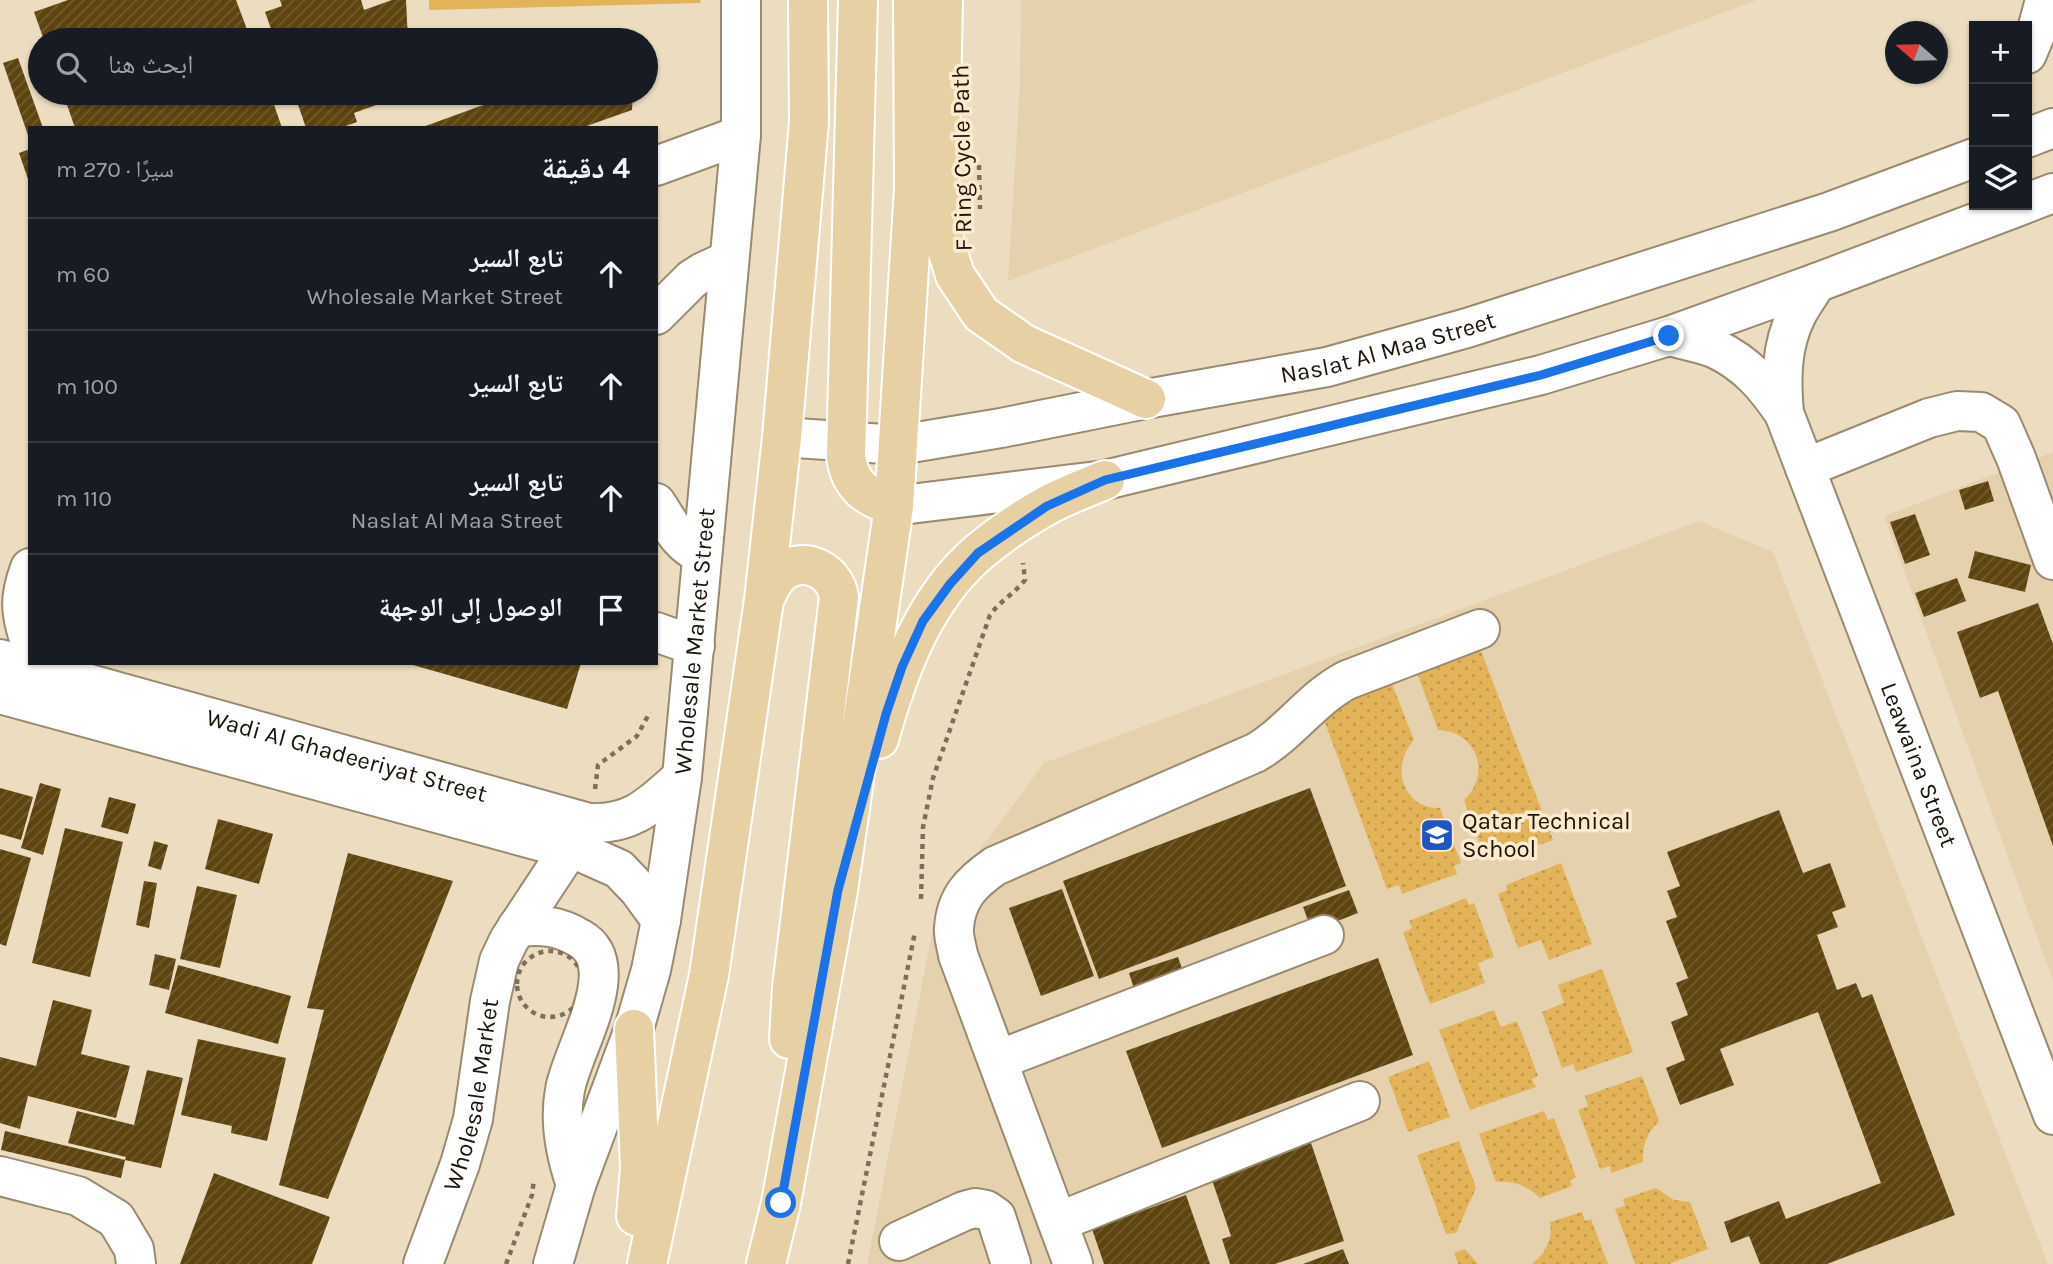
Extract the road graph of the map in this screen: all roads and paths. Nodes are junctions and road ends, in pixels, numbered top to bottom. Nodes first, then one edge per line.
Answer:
1 (741, 0) edge
2 (808, 0) edge
3 (858, 0) edge
4 (913, 0) edge
5 (943, 0) edge
6 (2045, 0) edge
7 (2032, 42) edge
8 (2053, 128) edge
9 (1969, 134) edge
10 (741, 135) junction
11 (2032, 136) edge
12 (1969, 160) edge
13 (979, 161) dead end
14 (658, 165) edge
15 (1924, 177) junction
16 (2053, 193) edge
17 (2032, 201) edge
18 (2008, 210) edge
19 (980, 215) dead end
20 (729, 260) junction
21 (1816, 283) junction
22 (658, 313) edge
23 (1669, 336) junction
24 (1146, 399) junction
25 (1784, 413) junction
26 (782, 437) junction
27 (846, 440) junction
28 (899, 445) junction
29 (1805, 468) junction
30 (1105, 480) junction
31 (658, 506) edge
32 (894, 506) junction
33 (702, 554) junction
34 (2053, 560) edge
35 (17, 592) edge
36 (764, 600) junction
37 (1480, 629) dead end
38 (658, 633) edge
39 (28, 634) edge
40 (695, 646) junction
41 (28, 658) edge
42 (0, 659) edge
43 (60, 665) edge
44 (0, 694) edge
45 (682, 777) junction
46 (569, 849) junction
47 (838, 890) junction
48 (661, 920) junction
49 (517, 927) junction
50 (1324, 935) dead end
51 (557, 1017) joint
52 (634, 1029) junction
53 (2041, 1050) edge
54 (998, 1060) junction
55 (1360, 1101) dead end
56 (2053, 1115) edge
57 (0, 1176) edge
58 (576, 1185) junction
59 (781, 1203) junction
60 (900, 1241) dead end
61 (1065, 1241) edge
62 (1006, 1262) edge
63 (136, 1264) edge
64 (424, 1264) edge
65 (553, 1264) edge
66 (635, 1264) edge
67 (647, 1264) edge
68 (766, 1264) edge

1 - 10 street, Wholesale Market Street
2 - 26 main road
3 - 27 main road
4 - 28 main road
5 - 24 main road
6 - 7 street
8 - 11 street
9 - 15 street
10 - 14 street
10 - 20 street, Wholesale Market Street
12 - 15 street, Naslat Al Maa Street
13 - 19 path, F Ring Cycle Path
15 - 24 street, Naslat Al Maa Street
16 - 17 street
18 - 21 street
20 - 22 street
20 - 33 street, Wholesale Market Street
21 - 23 street
21 - 25 street, Leawaina Street
23 - 25 street, Leawaina Street
23 - 30 street
24 - 28 street, Naslat Al Maa Street
25 - 29 street, Leawaina Street
26 - 27 street, Naslat Al Maa Street
26 - 36 main road
27 - 28 street, Naslat Al Maa Street
27 - 32 main road
28 - 32 main road
29 - 34 street
29 - 53 street, Leawaina Street
30 - 32 street
30 - 47 main road
31 - 33 street
32 - 47 main road
33 - 40 street, Wholesale Market Street
35 - 39 street
36 - 59 main road
36 - 67 main road
37 - 54 street
38 - 40 street
40 - 45 street, Wholesale Market Street
41 - 42 street, Wadi Al Ghadeeriyat Street
43 - 45 street, Wadi Al Ghadeeriyat Street
44 - 46 street, Wadi Al Ghadeeriyat Street
45 - 48 street, Wholesale Market Street
46 - 48 street, Wadi Al Ghadeeriyat Street
46 - 49 street, Wholesale Market
47 - 59 main road
48 - 52 street, Wholesale Market Street
49 - 58 street
49 - 64 street, Wholesale Market
50 - 54 street
51 - 51 path
52 - 58 street, Wholesale Market Street
52 - 66 main road
53 - 56 street, Leawaina Street
54 - 61 street
55 - 61 street
57 - 63 street
58 - 65 street, Wholesale Market Street
59 - 68 main road
60 - 62 street
61 - 62 street

